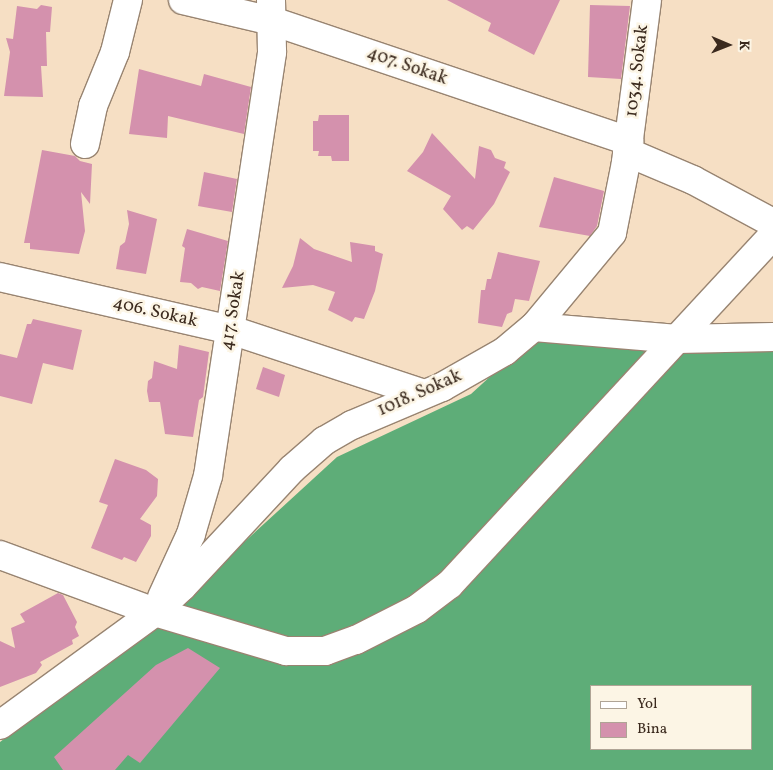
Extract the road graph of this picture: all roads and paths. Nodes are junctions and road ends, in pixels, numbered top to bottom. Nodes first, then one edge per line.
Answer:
1 (128, 0) edge
2 (183, 0) edge
3 (647, 0) edge
4 (271, 10) edge
5 (85, 144) dead end
6 (628, 147) junction
7 (773, 223) edge
8 (773, 235) edge
9 (0, 277) edge
10 (534, 327) junction
11 (231, 330) junction
12 (773, 337) edge
13 (677, 339) junction
14 (422, 393) junction
15 (0, 555) edge
16 (154, 612) junction
17 (4, 721) edge

1 - 5 street
2 - 4 street, 407. Sokak
3 - 6 street, 1034. Sokak
4 - 6 street, 407. Sokak
4 - 11 street, 417. Sokak
6 - 7 street, 407. Sokak
6 - 10 street, 1018. Sokak
8 - 13 street
9 - 11 street, 406. Sokak
10 - 13 street
10 - 14 street, 1018. Sokak
11 - 14 street, 406. Sokak
11 - 16 street, 417. Sokak
12 - 13 street
13 - 16 street
14 - 16 street, 1018. Sokak
15 - 16 street
16 - 17 street, 1018. Sokak

